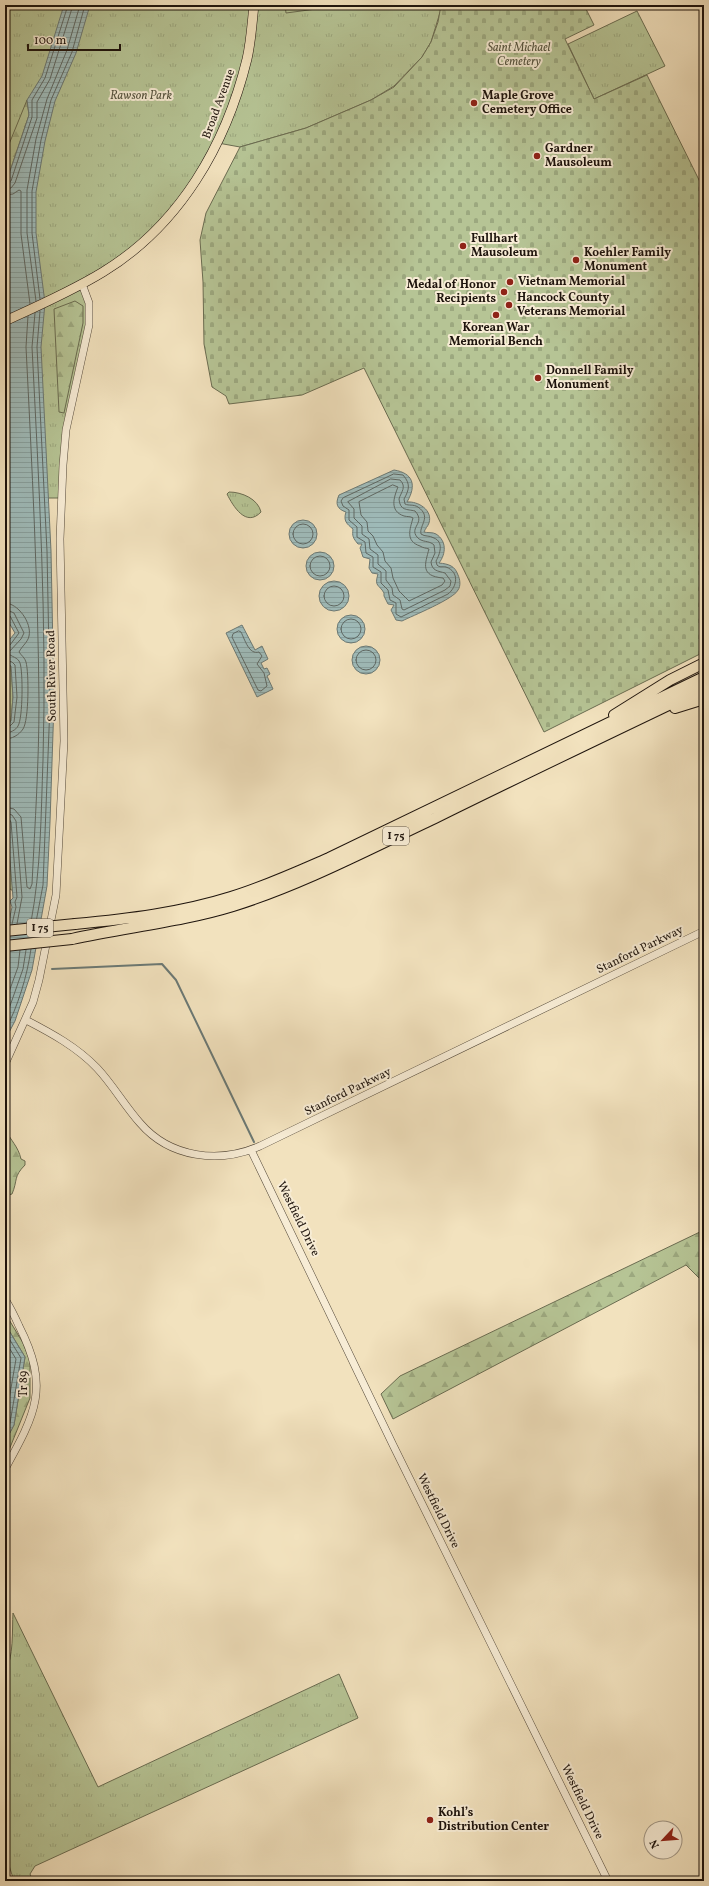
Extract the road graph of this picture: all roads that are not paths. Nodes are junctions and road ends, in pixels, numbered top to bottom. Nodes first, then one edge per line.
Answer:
1 (254, 5) edge
2 (82, 284) junction
3 (5, 321) edge
4 (704, 663) edge
5 (704, 677) edge
6 (704, 688) edge
7 (704, 699) edge
8 (578, 738) junction
9 (597, 740) junction
10 (5, 931) edge
11 (704, 931) edge
12 (5, 946) edge
13 (26, 1020) junction
14 (5, 1064) edge
15 (251, 1150) junction
16 (5, 1299) edge
17 (5, 1469) edge
18 (608, 1881) edge

1 - 2 main road, Broad Avenue
2 - 3 main road, Broad Avenue
2 - 13 street, South River Road
4 - 8 highway
5 - 8 highway, I 75
6 - 9 highway, I 75
7 - 9 highway
8 - 10 highway, I 75, bridge
9 - 12 highway, I 75, bridge
11 - 15 street, Stanford Parkway
13 - 14 street, South River Road
13 - 15 street, Stanford Parkway
15 - 18 street, Westfield Drive
16 - 17 street, Tr 89

